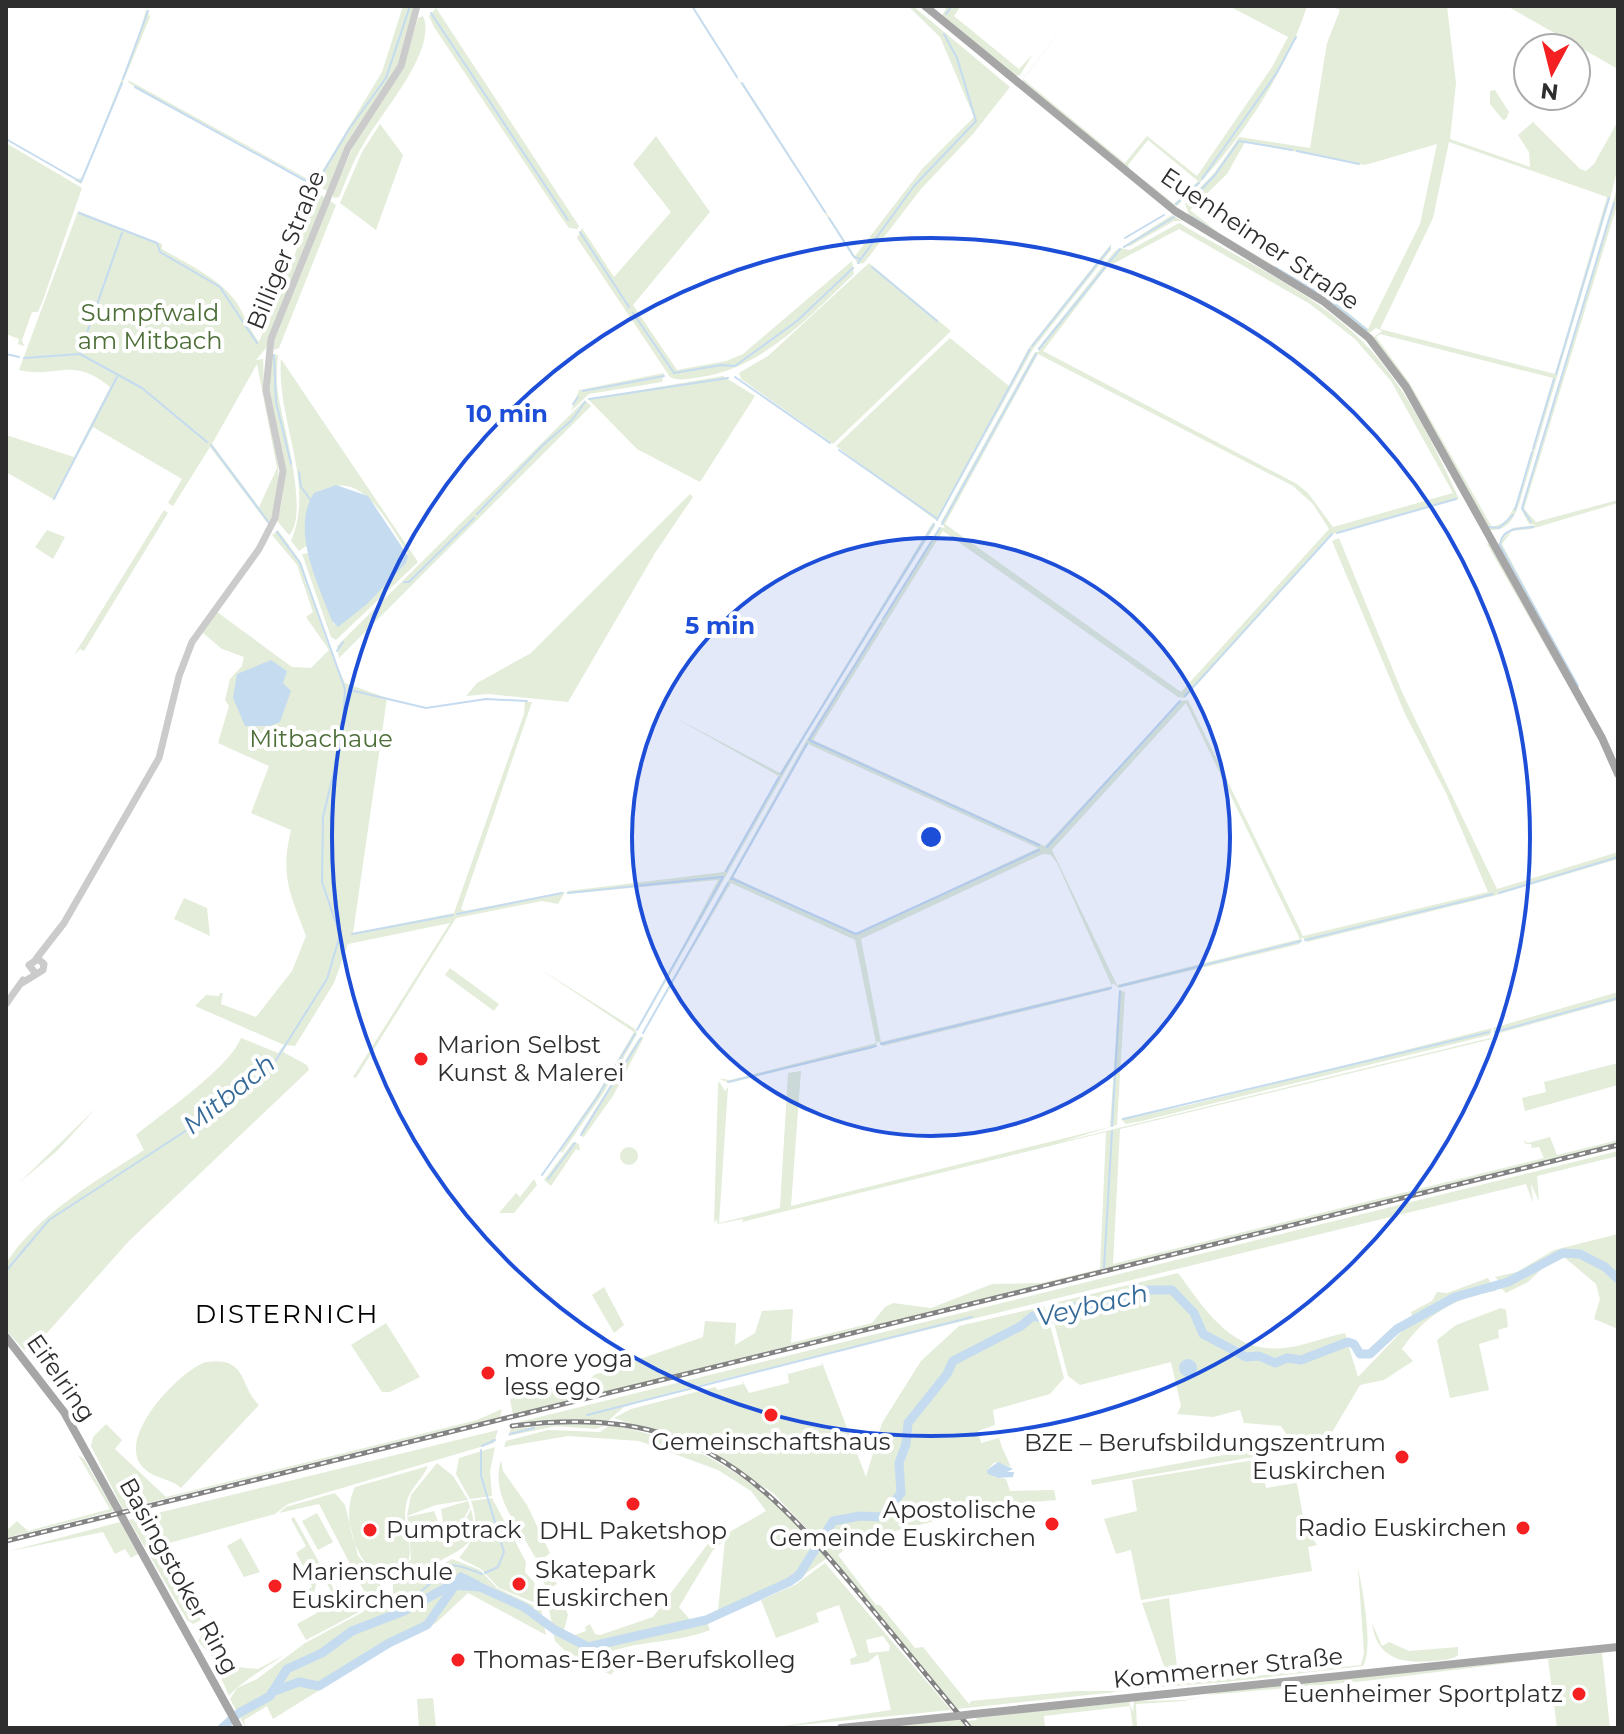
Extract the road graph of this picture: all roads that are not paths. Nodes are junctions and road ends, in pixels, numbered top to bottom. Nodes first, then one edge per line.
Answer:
1 (417, 6) edge
2 (925, 6) edge
3 (1618, 774) edge
4 (39, 961) junction
5 (33, 971) junction
6 (6, 1004) edge
7 (6, 1337) edge
8 (82, 1444) joint
9 (1618, 1647) edge
10 (238, 1726) edge
11 (841, 1728) edge

1 - 4 street, Billiger Straße
2 - 3 main road, Euenheimer Straße
4 - 5 street
4 - 5 street
5 - 6 street
7 - 8 main road, Eifelring
8 - 10 main road, Basingstoker Ring
9 - 11 main road, Kommerner Straße, bridge

